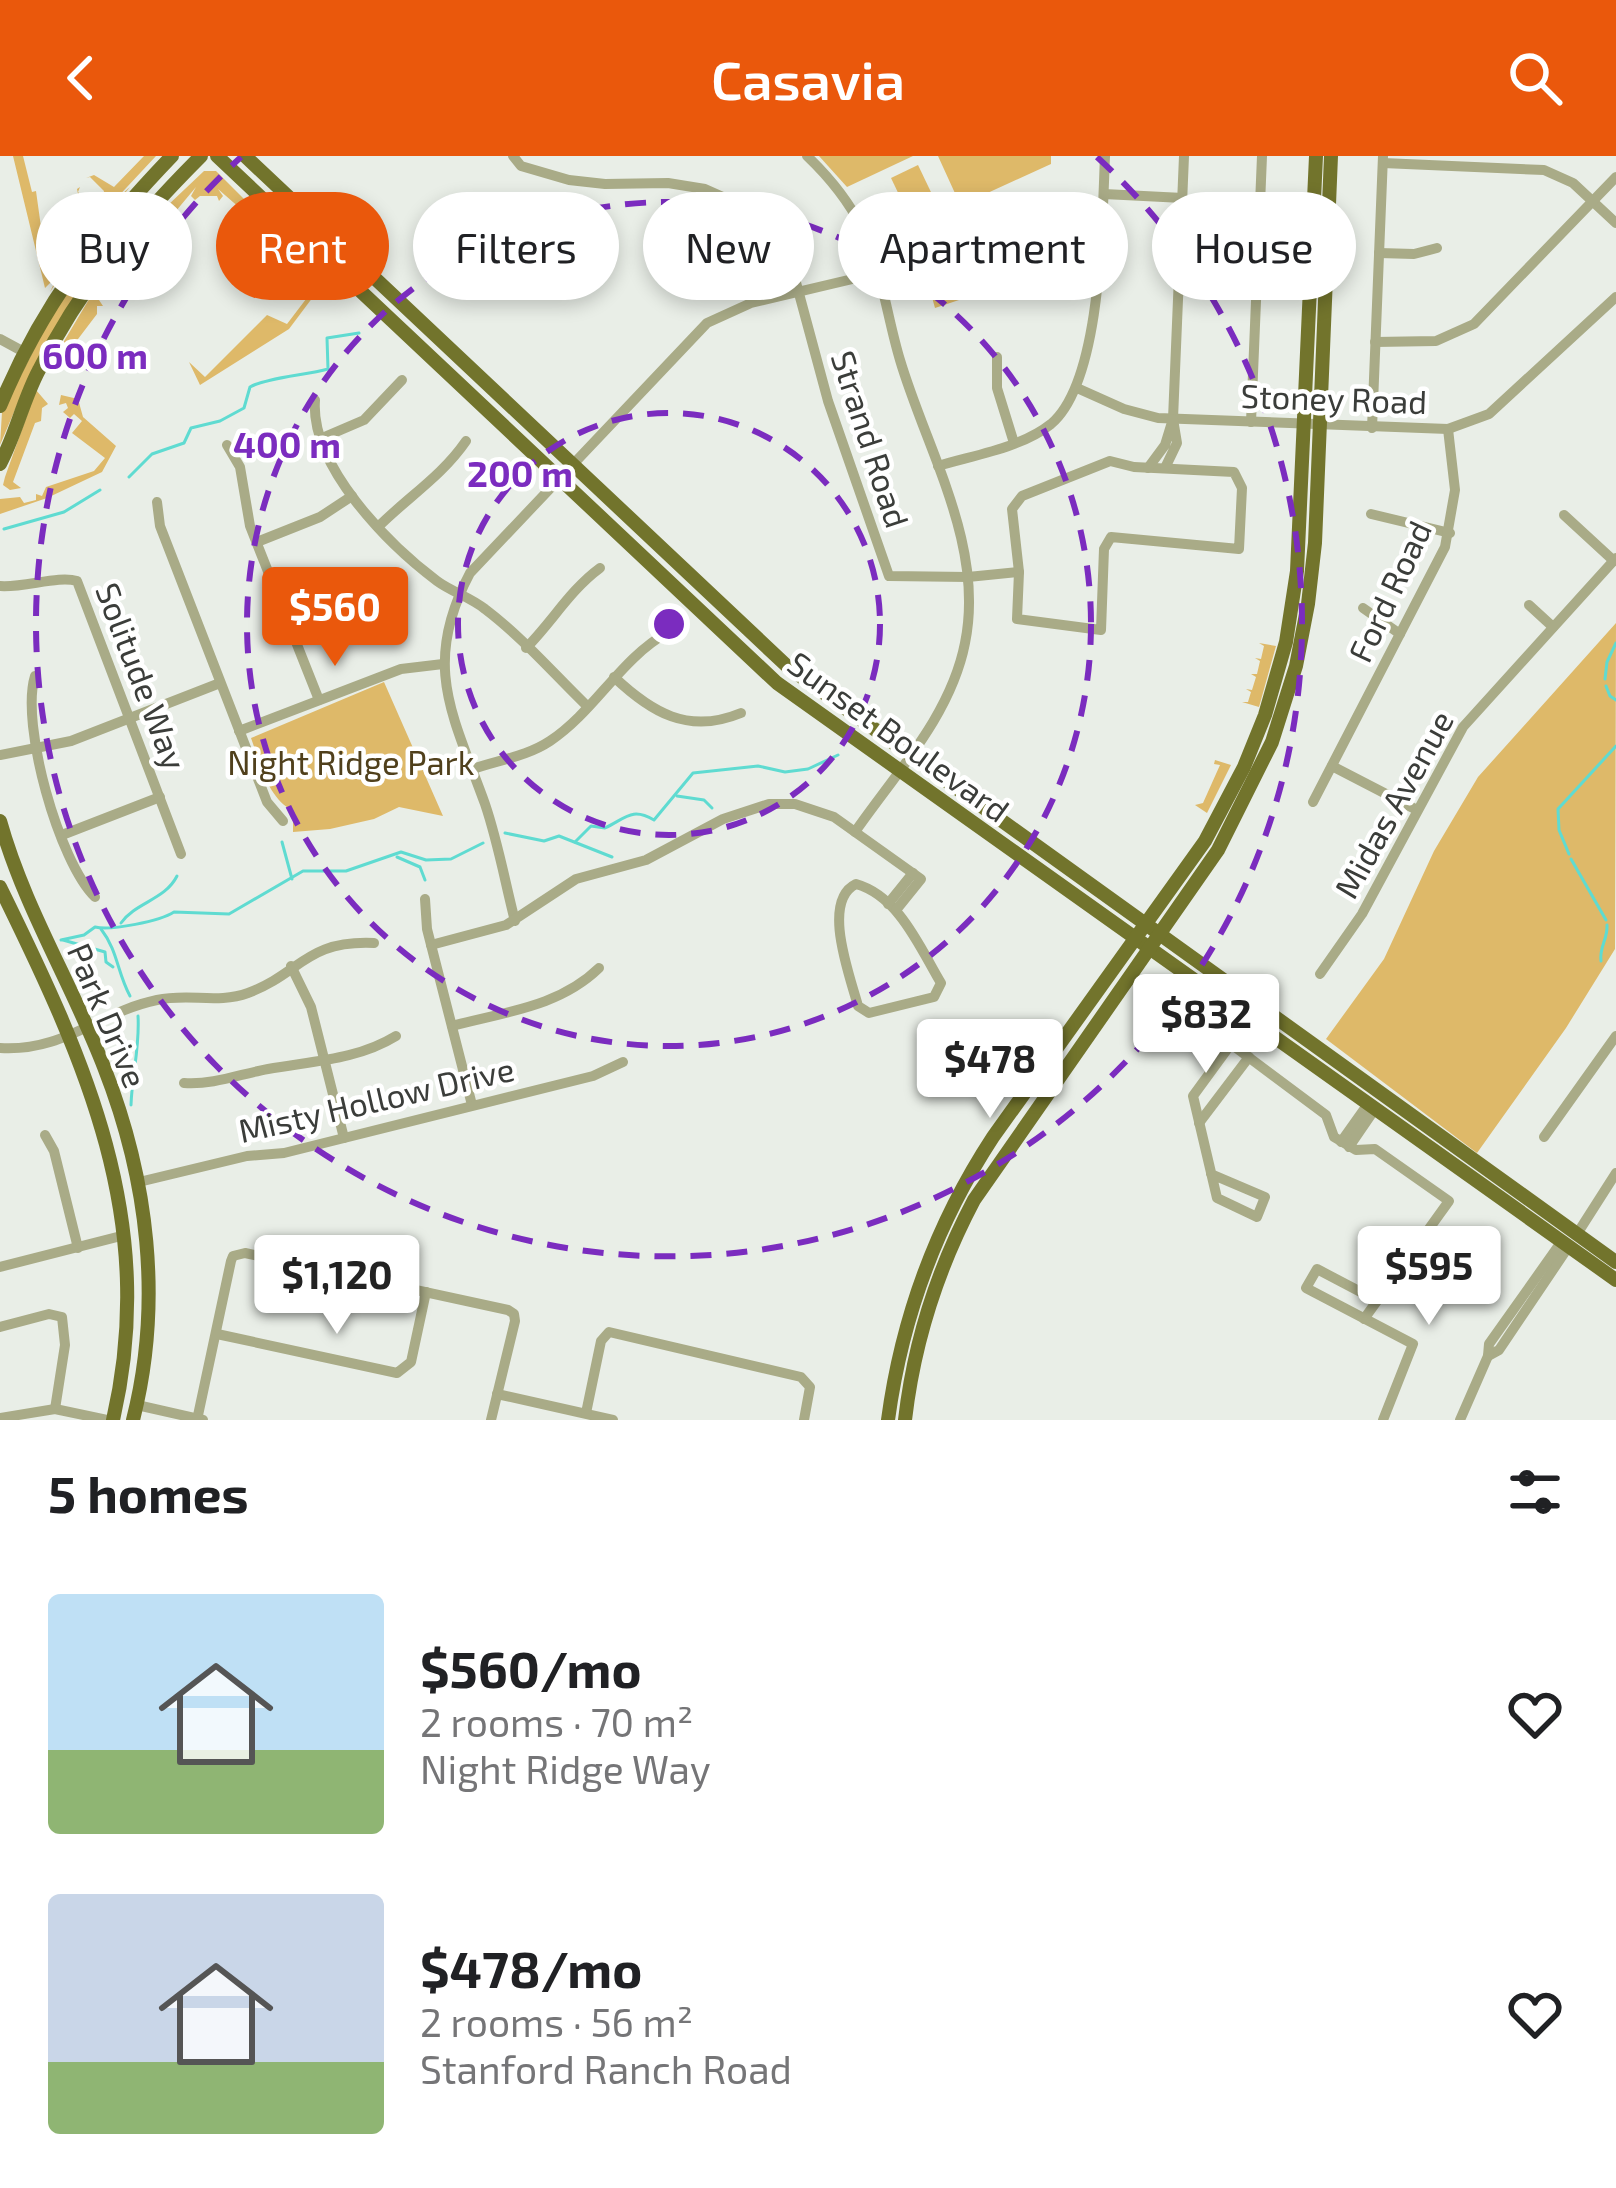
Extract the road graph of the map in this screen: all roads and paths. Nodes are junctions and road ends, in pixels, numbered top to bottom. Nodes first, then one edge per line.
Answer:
1 (168, 156) edge
2 (201, 156) edge
3 (217, 156) edge
4 (245, 156) edge
5 (254, 156) edge
6 (807, 156) edge
7 (1105, 156) edge
8 (1184, 156) edge
9 (1262, 156) edge
10 (1316, 156) edge
11 (1331, 156) edge
12 (514, 158) edge
13 (1383, 160) edge
14 (230, 169) junction
15 (1616, 176) edge
16 (277, 186) junction
17 (170, 187) junction
18 (707, 192) edge
19 (1104, 192) edge
20 (1183, 192) edge
21 (838, 193) edge
22 (1593, 201) junction
23 (1616, 223) edge
24 (1437, 248) dead end
25 (1379, 253) junction
26 (1616, 297) edge
27 (767, 300) edge
28 (802, 300) edge
29 (885, 300) edge
30 (1094, 300) edge
31 (1178, 300) edge
32 (0, 339) edge
33 (1375, 342) junction
34 (24, 352) junction
35 (997, 357) dead end
36 (402, 380) dead end
37 (1078, 388) junction
38 (315, 400) dead end
39 (0, 406) edge
40 (1173, 419) junction
41 (1251, 422) junction
42 (1312, 425) junction
43 (1372, 428) junction
44 (1448, 429) junction
45 (322, 438) junction
46 (466, 440) dead end
47 (1014, 443) junction
48 (227, 445) dead end
49 (0, 464) edge
50 (570, 464) junction
51 (938, 466) junction
52 (1148, 468) junction
53 (1165, 468) junction
54 (557, 478) junction
55 (352, 496) junction
56 (157, 502) dead end
57 (1371, 514) dead end
58 (1564, 515) dead end
59 (379, 527) junction
60 (1450, 533) junction
61 (257, 542) junction
62 (1615, 560) edge
63 (600, 568) dead end
64 (1019, 572) junction
65 (968, 577) junction
66 (0, 586) edge
67 (363, 589) dead end
68 (459, 594) junction
69 (1529, 605) dead end
70 (1363, 608) dead end
71 (287, 621) junction
72 (1553, 627) junction
73 (668, 632) dead end
74 (1400, 634) junction
75 (526, 648) junction
76 (443, 664) junction
77 (35, 676) dead end
78 (614, 677) junction
79 (220, 683) junction
80 (319, 700) junction
81 (587, 706) junction
82 (741, 713) dead end
83 (129, 719) junction
84 (238, 731) junction
85 (1271, 742) junction
86 (38, 748) junction
87 (910, 754) junction
88 (0, 755) edge
89 (1246, 763) junction
90 (1332, 766) junction
91 (470, 770) junction
92 (899, 770) junction
93 (1248, 795) junction
94 (160, 797) junction
95 (1313, 802) dead end
96 (1417, 810) junction
97 (0, 820) edge
98 (283, 821) dead end
99 (855, 832) junction
100 (62, 836) junction
101 (181, 854) dead end
102 (0, 886) edge
103 (95, 897) dead end
104 (424, 899) dead end
105 (892, 907) junction
106 (515, 921) junction
107 (1139, 931) junction
108 (1153, 940) junction
109 (374, 943) dead end
110 (431, 945) junction
111 (291, 966) junction
112 (598, 968) dead end
113 (1320, 974) dead end
114 (452, 1026) junction
115 (78, 1032) junction
116 (396, 1036) dead end
117 (1616, 1036) edge
118 (0, 1048) edge
119 (1249, 1057) junction
120 (325, 1061) junction
121 (622, 1062) dead end
122 (184, 1083) dead end
123 (1027, 1089) junction
124 (472, 1106) junction
125 (1371, 1106) junction
126 (1199, 1123) junction
127 (1020, 1132) junction
128 (45, 1135) dead end
129 (993, 1137) junction
130 (1544, 1137) dead end
131 (344, 1138) junction
132 (1345, 1144) junction
133 (1616, 1173) edge
134 (1211, 1174) junction
135 (139, 1183) junction
136 (974, 1200) junction
137 (126, 1237) junction
138 (1570, 1238) junction
139 (79, 1248) junction
140 (1616, 1262) edge
141 (0, 1267) edge
142 (1616, 1280) edge
143 (426, 1292) junction
144 (1376, 1300) junction
145 (1364, 1319) junction
146 (0, 1327) edge
147 (218, 1334) junction
148 (497, 1394) junction
149 (56, 1408) junction
150 (135, 1412) edge
151 (586, 1414) junction
152 (0, 1418) edge
153 (110, 1420) edge
154 (199, 1420) edge
155 (491, 1420) edge
156 (614, 1420) edge
157 (804, 1420) edge
158 (888, 1420) edge
159 (904, 1420) edge
160 (1383, 1420) edge
161 (1460, 1420) edge

1 - 34 main road
2 - 17 main road
3 - 14 main road, Sunset Boulevard
4 - 16 main road, Sunset Boulevard
5 - 16 main road
6 - 21 street
7 - 19 street
8 - 20 street
9 - 41 street
10 - 42 main road
11 - 42 main road
12 - 18 street, Strand Road
13 - 22 street
13 - 25 street
14 - 17 main road
14 - 54 main road, Sunset Boulevard
15 - 22 street
16 - 50 main road, Sunset Boulevard
17 - 49 main road
22 - 23 street
22 - 33 street
24 - 25 street
25 - 33 street
26 - 44 street, Stoney Road
27 - 50 street
28 - 65 street, Strand Road
29 - 51 street
30 - 37 street
31 - 40 street
32 - 34 street
33 - 43 street
34 - 39 main road
35 - 47 street
36 - 45 street
37 - 40 street, Stoney Road
37 - 47 street
38 - 45 street
40 - 41 street, Stoney Road
40 - 52 street
40 - 53 street
41 - 42 street, Stoney Road
42 - 43 street, Stoney Road
42 - 85 main road
42 - 89 main road
43 - 44 street, Stoney Road
44 - 60 street, Ford Road
45 - 55 street
46 - 59 street
47 - 51 street
48 - 61 street
50 - 54 street
50 - 87 main road, Sunset Boulevard
51 - 65 street
52 - 53 street
52 - 64 street
53 - 64 street
54 - 68 street
54 - 92 main road, Sunset Boulevard
55 - 59 street
55 - 61 street
56 - 79 street
57 - 60 street
58 - 62 street
59 - 68 street
60 - 74 street, Ford Road
61 - 71 street
62 - 72 street, Midas Avenue
63 - 75 street
64 - 65 street
65 - 87 street
66 - 83 street, Solitude Way
67 - 71 street
68 - 75 street
68 - 76 street
69 - 72 street
70 - 74 street
71 - 80 street
72 - 96 street, Midas Avenue
73 - 78 street
74 - 90 street, Ford Road
75 - 81 street
76 - 80 street
76 - 91 street
77 - 86 street
78 - 81 street
78 - 82 street
79 - 83 street
79 - 84 street
80 - 84 street
81 - 91 street
83 - 86 street
83 - 94 street, Solitude Way
84 - 98 street
85 - 89 main road
85 - 93 main road
86 - 88 street
86 - 100 street
87 - 92 street
87 - 107 main road, Sunset Boulevard
89 - 93 main road
89 - 107 main road
90 - 95 street, Ford Road
90 - 96 street
91 - 106 street
92 - 99 street
92 - 107 main road, Sunset Boulevard
93 - 108 main road
94 - 100 street
94 - 101 street, Solitude Way
96 - 113 street, Midas Avenue
97 - 115 main road, Park Drive
99 - 105 street
99 - 106 street
100 - 103 street
102 - 115 main road, Park Drive
104 - 110 street
105 - 105 street
106 - 110 street
107 - 108 main road, Sunset Boulevard
107 - 123 main road
108 - 125 main road, Sunset Boulevard
108 - 127 main road
108 - 138 main road, Sunset Boulevard
109 - 111 street
110 - 114 street
111 - 115 street
111 - 120 street
112 - 114 street
114 - 124 street
115 - 118 street
115 - 135 main road, Park Drive
115 - 137 main road, Park Drive
116 - 120 street
117 - 130 street
119 - 126 street
119 - 126 street
119 - 132 street
120 - 122 street
120 - 131 street
121 - 124 street, Misty Hollow Drive
123 - 127 main road
123 - 129 main road
124 - 131 street, Misty Hollow Drive
125 - 132 street
125 - 138 main road, Sunset Boulevard
126 - 134 street
127 - 136 main road
128 - 139 street
129 - 136 main road
129 - 158 main road
131 - 135 street, Misty Hollow Drive
132 - 144 street
133 - 138 street
134 - 134 street
135 - 150 main road, Park Drive
136 - 159 main road
137 - 139 street
137 - 153 main road, Park Drive
138 - 140 main road, Sunset Boulevard
138 - 142 main road, Sunset Boulevard
138 - 161 street
139 - 141 street
143 - 147 street
143 - 147 street
143 - 148 street
144 - 145 street
144 - 145 street
145 - 160 street
146 - 149 street
147 - 154 street
148 - 151 street
148 - 155 street
149 - 152 street
149 - 153 street
150 - 154 street
151 - 156 street
151 - 157 street

